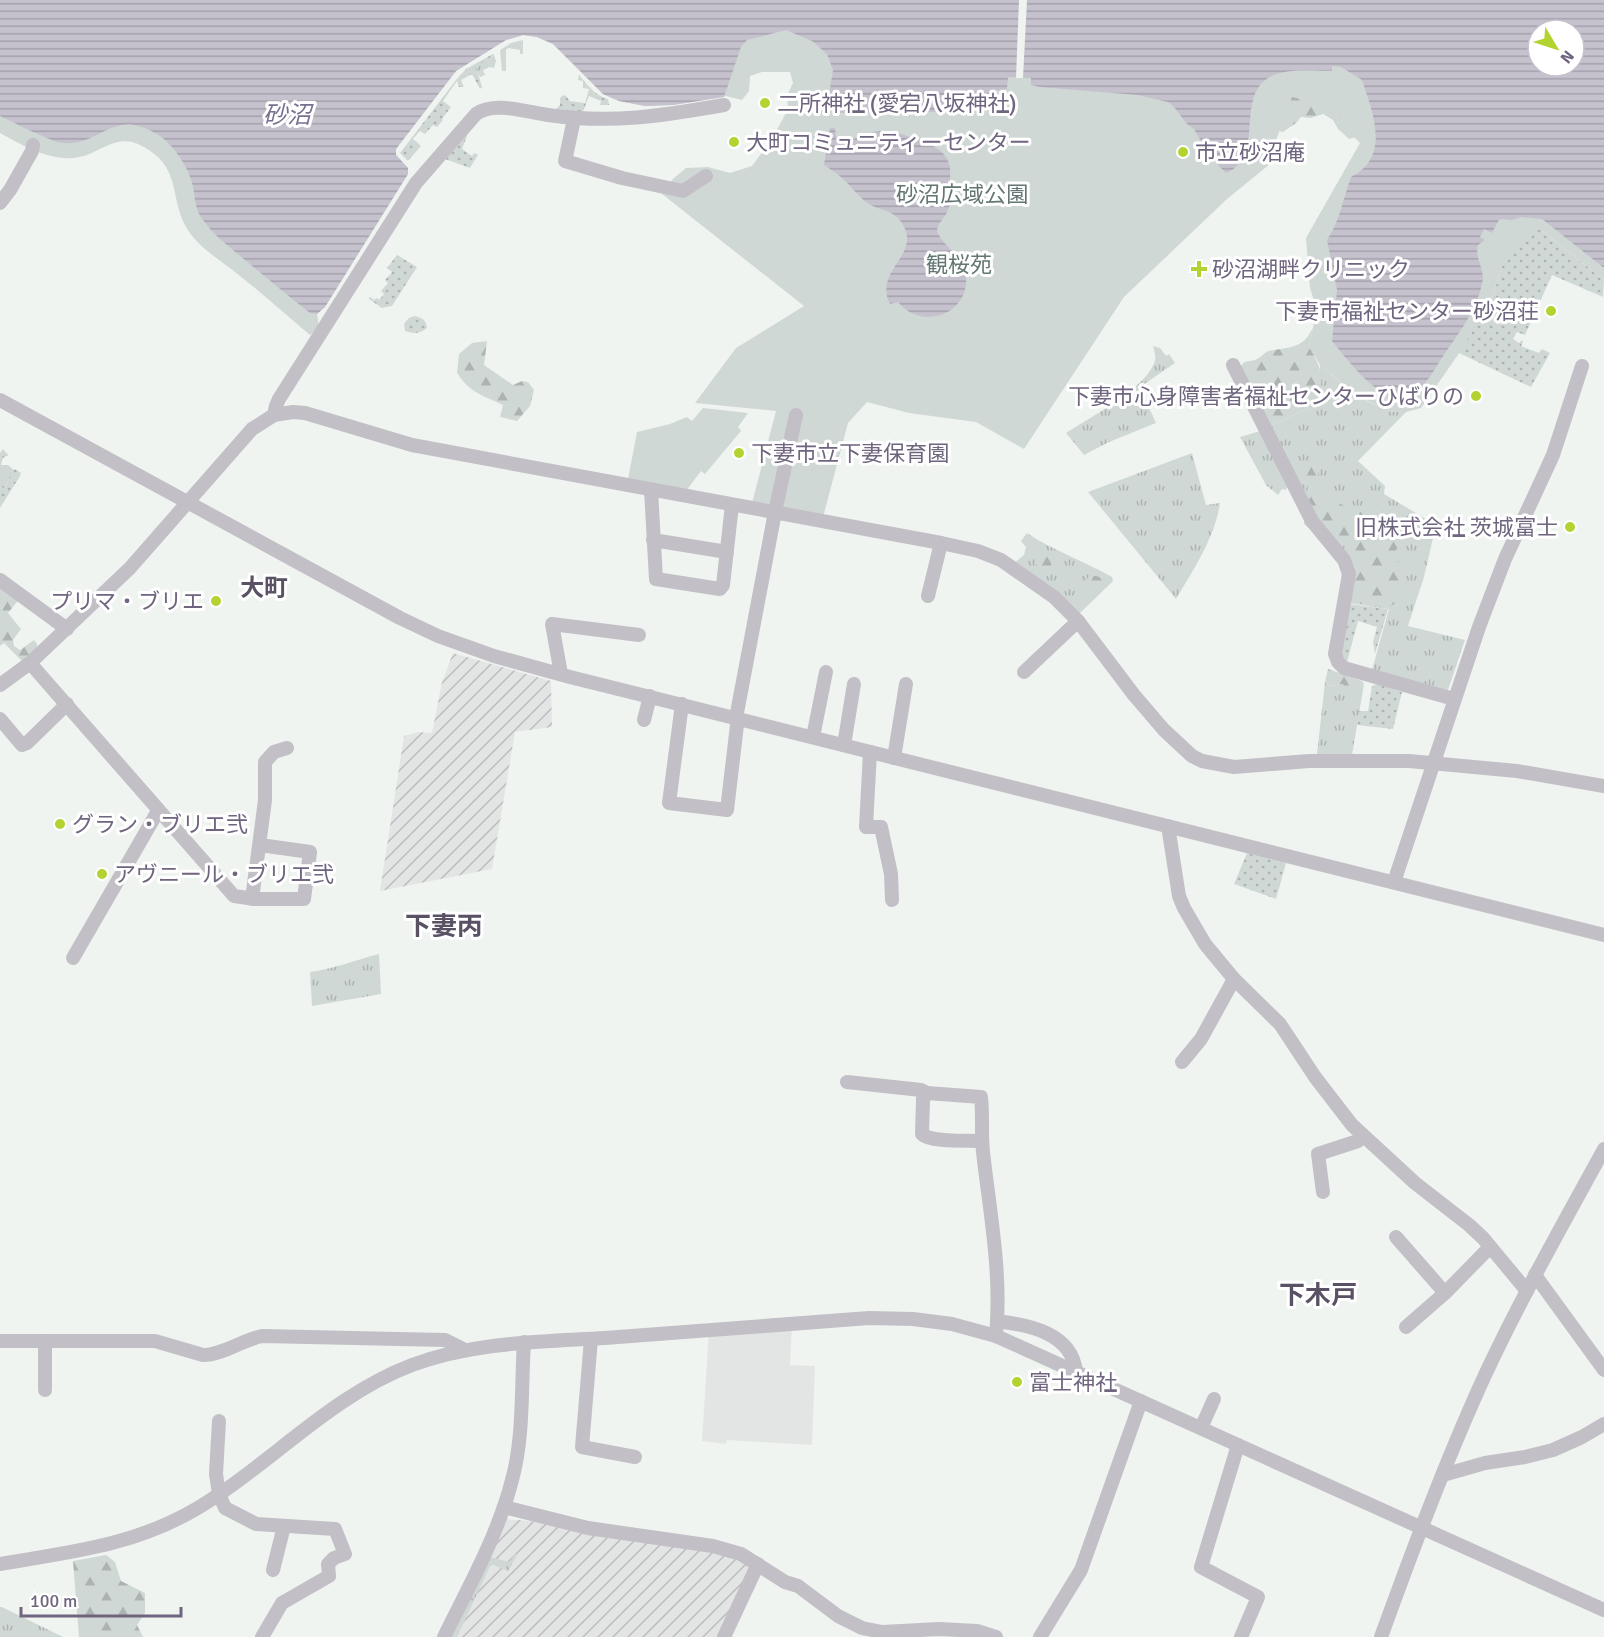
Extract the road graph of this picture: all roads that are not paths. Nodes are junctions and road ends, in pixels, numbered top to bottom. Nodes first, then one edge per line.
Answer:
1 (724, 105) dead end
2 (573, 119) junction
3 (33, 145) dead end
4 (706, 176) dead end
5 (0, 203) edge
6 (1233, 365) dead end
7 (1582, 366) dead end
8 (0, 399) edge
9 (274, 415) junction
10 (796, 415) dead end
11 (651, 490) junction
12 (189, 502) junction
13 (732, 505) junction
14 (775, 512) junction
15 (653, 540) junction
16 (940, 543) junction
17 (727, 552) junction
18 (0, 580) edge
19 (928, 596) dead end
20 (1078, 621) junction
21 (67, 629) junction
22 (639, 635) dead end
23 (30, 663) junction
24 (826, 672) dead end
25 (1024, 672) dead end
26 (561, 674) junction
27 (854, 684) dead end
28 (906, 684) dead end
29 (0, 685) edge
30 (650, 696) junction
31 (1454, 699) junction
32 (67, 704) junction
33 (682, 704) junction
34 (736, 718) junction
35 (0, 719) edge
36 (644, 720) dead end
37 (813, 737) junction
38 (844, 745) junction
39 (287, 748) dead end
40 (870, 752) junction
41 (894, 758) junction
42 (1433, 763) junction
43 (1604, 786) edge
44 (158, 811) junction
45 (1168, 826) junction
46 (260, 845) junction
47 (1394, 882) junction
48 (252, 899) junction
49 (892, 900) dead end
50 (1604, 934) edge
51 (73, 958) dead end
52 (1234, 980) junction
53 (1182, 1062) dead end
54 (847, 1082) dead end
55 (927, 1093) junction
56 (1364, 1136) junction
57 (982, 1141) junction
58 (1604, 1149) edge
59 (1323, 1192) dead end
60 (1396, 1237) dead end
61 (1491, 1247) junction
62 (1535, 1275) junction
63 (1527, 1291) junction
64 (1445, 1293) junction
65 (997, 1321) junction
66 (1406, 1327) dead end
67 (996, 1336) junction
68 (591, 1339) junction
69 (0, 1341) edge
70 (45, 1341) junction
71 (524, 1342) junction
72 (463, 1349) junction
73 (1604, 1370) edge
74 (1076, 1372) junction
75 (45, 1390) dead end
76 (1214, 1399) dead end
77 (1140, 1401) junction
78 (219, 1421) dead end
79 (1604, 1424) edge
80 (1201, 1428) junction
81 (1238, 1445) junction
82 (636, 1457) dead end
83 (1443, 1475) junction
84 (219, 1494) junction
85 (504, 1507) junction
86 (284, 1526) junction
87 (1422, 1527) junction
88 (0, 1564) edge
89 (758, 1564) junction
90 (273, 1570) dead end
91 (1604, 1610) edge
92 (882, 1634) edge
93 (262, 1637) edge
94 (444, 1637) edge
95 (724, 1637) edge
96 (996, 1637) edge
97 (1040, 1637) edge
98 (1241, 1637) edge
99 (1381, 1637) edge

1 - 2 street
2 - 4 street
2 - 9 street
3 - 5 street
6 - 31 street
7 - 31 street
8 - 12 street
9 - 11 street
9 - 12 street
10 - 14 street
11 - 13 street
11 - 15 street
12 - 21 street
12 - 26 street
13 - 14 street
13 - 17 street
14 - 16 street
14 - 34 street
15 - 17 street
15 - 17 street
16 - 19 street
16 - 20 street
18 - 21 street
20 - 25 street
20 - 42 street
21 - 23 street
22 - 26 street
23 - 29 street
23 - 32 street
24 - 37 street
26 - 30 street
27 - 38 street
28 - 41 street
30 - 33 street
30 - 36 street
31 - 42 street
32 - 35 street
32 - 44 street
33 - 34 street
33 - 34 street
34 - 37 street
37 - 38 street
38 - 40 street
39 - 46 street
40 - 41 street
40 - 49 street
41 - 45 street
42 - 43 street
42 - 47 street
44 - 48 street
44 - 51 street
45 - 47 street
45 - 52 street
46 - 48 street
46 - 48 street
47 - 50 street
52 - 53 street
52 - 56 street
54 - 55 street
55 - 57 street
55 - 57 street
56 - 59 street
56 - 61 street
57 - 65 street
58 - 62 street
60 - 64 street
61 - 63 street
61 - 64 street
62 - 63 street
62 - 73 street
63 - 83 street
64 - 66 street
65 - 67 street
65 - 74 street
67 - 68 street
67 - 74 street
68 - 71 street
68 - 82 street
69 - 70 street
70 - 72 street
70 - 75 street
71 - 72 street
71 - 85 street
72 - 84 street
74 - 77 street
76 - 80 street
77 - 80 street
77 - 97 street
78 - 84 street
79 - 83 street
80 - 81 street
81 - 87 street
81 - 98 street
83 - 87 street
84 - 86 street
84 - 88 street
85 - 89 street
85 - 94 street
86 - 90 street
86 - 93 street
87 - 91 street
87 - 99 street
89 - 92 street
89 - 95 street
92 - 96 street

